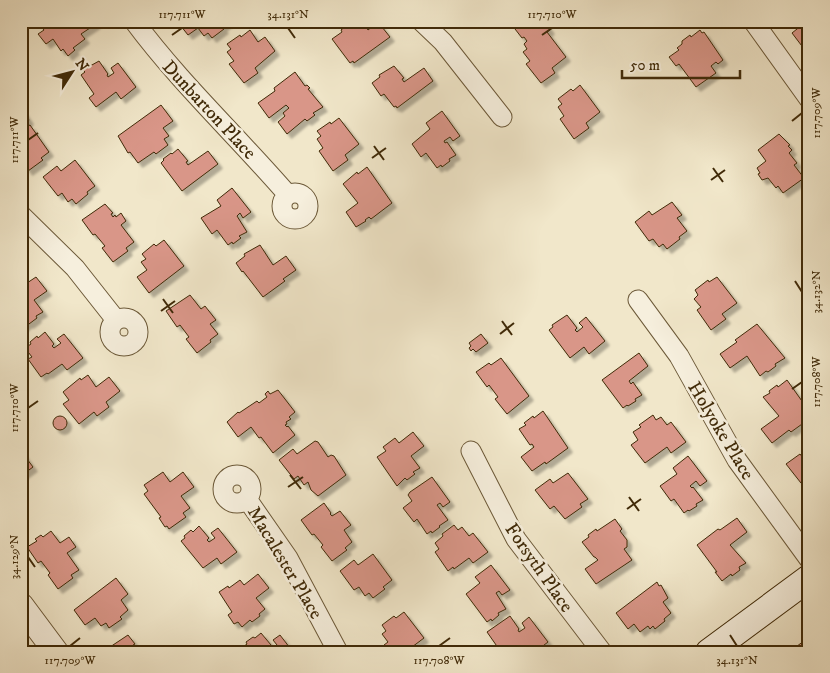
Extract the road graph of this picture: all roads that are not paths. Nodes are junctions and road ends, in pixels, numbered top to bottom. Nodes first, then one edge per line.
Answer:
1 (134, 21) edge
2 (421, 21) edge
3 (753, 21) edge
4 (809, 99) edge
5 (502, 117) dead end
6 (288, 195) dead end
7 (21, 215) edge
8 (638, 300) dead end
9 (116, 320) dead end
10 (471, 451) dead end
11 (247, 499) dead end
12 (809, 559) edge
13 (809, 578) edge
14 (21, 606) edge
15 (56, 652) edge
16 (338, 652) edge
17 (602, 652) edge
18 (709, 652) edge

1 - 6 street, Dunbarton Place
2 - 5 street
3 - 4 street
7 - 9 street
8 - 12 street, Holyoke Place
10 - 17 street, Forsyth Place
11 - 16 street, Macalester Place
13 - 18 main road
14 - 15 street

